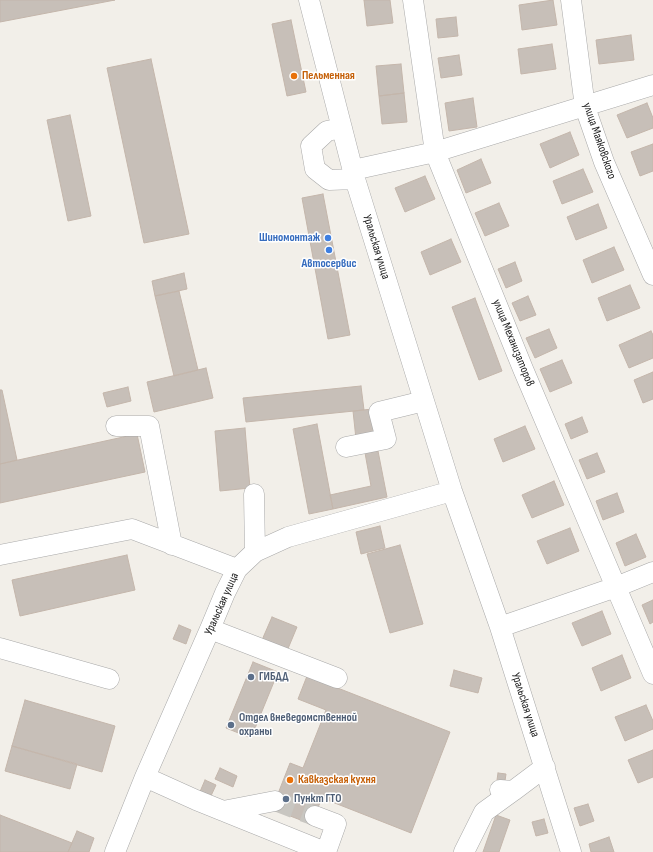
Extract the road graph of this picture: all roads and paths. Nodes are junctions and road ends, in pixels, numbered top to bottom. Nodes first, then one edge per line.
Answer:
1 (309, 0) edge
2 (413, 0) edge
3 (571, 0) edge
4 (653, 85) edge
5 (585, 107) junction
6 (342, 128) junction
7 (435, 152) junction
8 (354, 175) junction
9 (653, 275) edge
10 (424, 401) junction
11 (116, 426) dead end
12 (346, 447) dead end
13 (452, 491) junction
14 (254, 494) dead end
15 (172, 545) junction
16 (255, 552) junction
17 (0, 555) edge
18 (237, 569) junction
19 (653, 572) edge
20 (616, 587) junction
21 (500, 627) junction
22 (210, 629) junction
23 (0, 648) edge
24 (653, 674) edge
25 (337, 678) dead end
26 (109, 679) dead end
27 (545, 767) junction
28 (145, 777) junction
29 (275, 801) tunnel mouth
30 (223, 811) junction
31 (315, 816) tunnel mouth
32 (115, 852) edge
33 (325, 852) edge
34 (464, 852) edge
35 (571, 852) edge

1 - 6 street, Уральская улица
2 - 7 street, улица Механизаторов
3 - 5 street, улица Маяковского
4 - 5 street
5 - 7 street
5 - 9 street, улица Маяковского
6 - 8 street, Уральская улица
6 - 8 street
7 - 8 street
7 - 20 street, улица Механизаторов
8 - 10 street, Уральская улица
10 - 12 street
10 - 13 street, Уральская улица
11 - 15 street
13 - 16 street, Уральская улица
13 - 21 street, Уральская улица
14 - 16 street
15 - 17 street
15 - 18 street
16 - 18 street, Уральская улица
18 - 22 street, Уральская улица
19 - 20 street
20 - 21 street
20 - 24 street, улица Механизаторов
21 - 27 street, Уральская улица
22 - 25 street
22 - 28 street, Уральская улица
23 - 26 street
27 - 34 street
27 - 35 street, Уральская улица
28 - 30 street
28 - 32 street, Уральская улица
29 - 30 street
30 - 33 street
31 - 33 street

